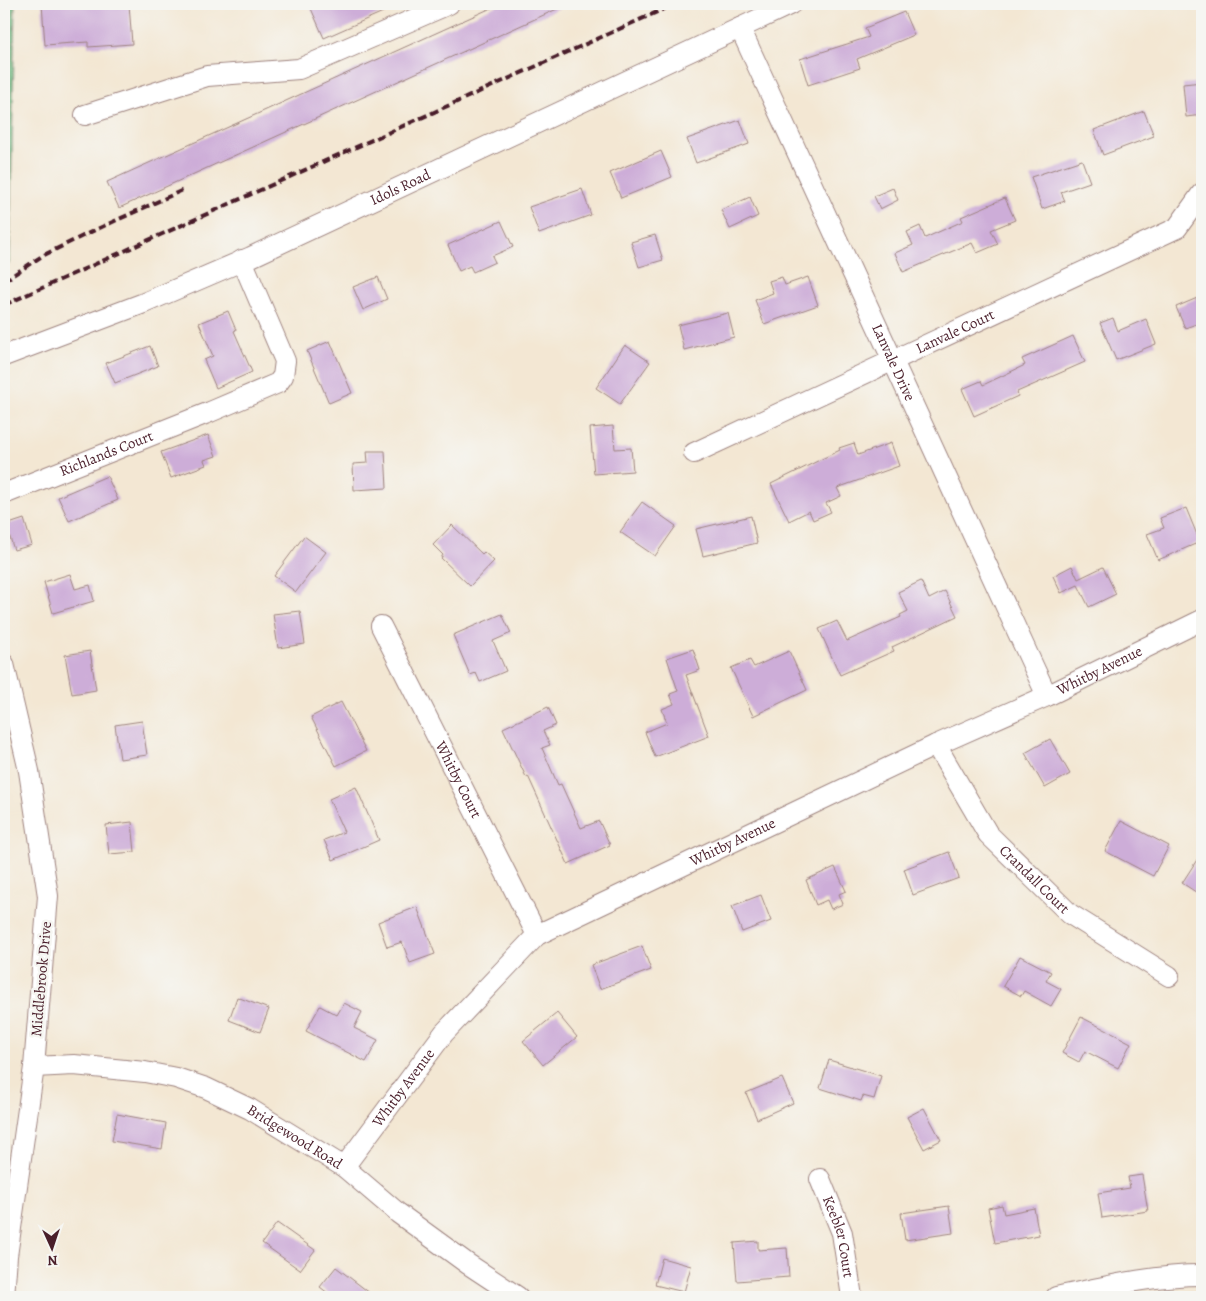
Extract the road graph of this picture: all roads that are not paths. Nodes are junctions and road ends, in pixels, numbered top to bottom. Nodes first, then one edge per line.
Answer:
1 (449, 4) edge
2 (791, 4) edge
3 (740, 28) junction
4 (85, 115) dead end
5 (1202, 193) edge
6 (242, 260) junction
7 (4, 356) edge
8 (893, 360) junction
9 (694, 453) dead end
10 (4, 494) edge
11 (1202, 620) edge
12 (381, 626) dead end
13 (4, 664) edge
14 (1047, 696) junction
15 (936, 745) junction
16 (537, 934) junction
17 (1169, 976) dead end
18 (34, 1067) junction
19 (344, 1166) junction
20 (820, 1179) dead end
21 (9, 1202) edge
22 (1202, 1275) edge
23 (4, 1297) edge
24 (518, 1297) edge
25 (852, 1297) edge
26 (1056, 1297) edge

1 - 4 street
2 - 3 street, Idols Road
3 - 6 street, Idols Road
3 - 8 street, Lanvale Drive
5 - 8 street, Lanvale Court
6 - 7 street, Idols Road
6 - 10 street, Richlands Court
8 - 9 street, Lanvale Court
8 - 14 street, Lanvale Drive
11 - 14 street, Whitby Avenue
12 - 16 street, Whitby Court
13 - 18 street, Middlebrook Drive
14 - 15 street, Whitby Avenue
15 - 16 street, Whitby Avenue
15 - 17 street, Crandall Court
16 - 19 street, Whitby Avenue
18 - 19 street, Bridgewood Road
18 - 21 street, Middlebrook Drive
19 - 24 street, Bridgewood Road
20 - 25 street, Keebler Court
21 - 23 street, Middlebrook Drive
22 - 26 street

